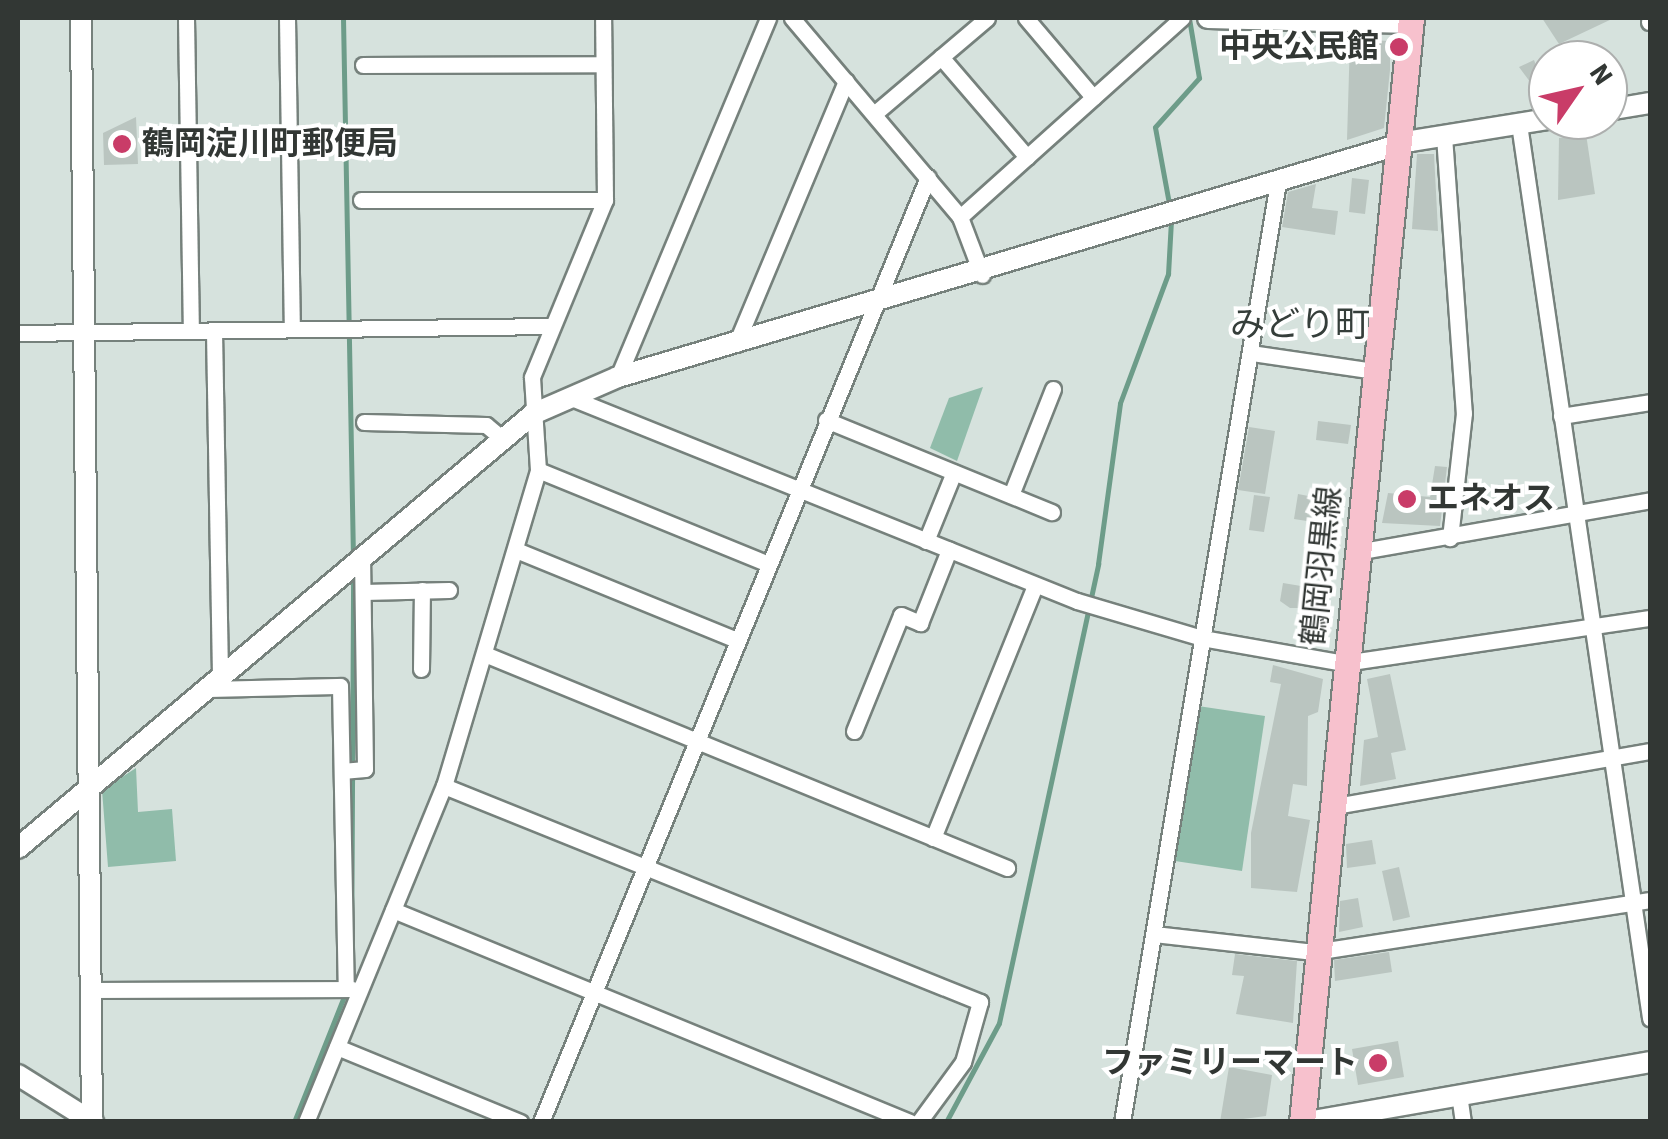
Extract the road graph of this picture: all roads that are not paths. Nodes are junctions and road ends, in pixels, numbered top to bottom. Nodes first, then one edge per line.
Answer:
1 (81, 18) edge
2 (186, 18) edge
3 (287, 18) edge
4 (603, 18) edge
5 (768, 18) edge
6 (793, 18) edge
7 (986, 18) edge
8 (1026, 18) edge
9 (1182, 18) edge
10 (1208, 18) edge
11 (1414, 20) edge
12 (941, 57) junction
13 (604, 64) junction
14 (363, 65) dead end
15 (846, 81) junction
16 (1093, 97) junction
17 (874, 114) junction
18 (1528, 123) edge
19 (1518, 124) junction
20 (1444, 136) junction
21 (1398, 146) junction
22 (1027, 157) junction
23 (928, 177) junction
24 (1278, 182) junction
25 (360, 200) dead end
26 (605, 200) junction
27 (960, 217) junction
28 (982, 275) junction
29 (872, 309) junction
30 (552, 326) junction
31 (214, 330) junction
32 (292, 330) junction
33 (192, 331) junction
34 (87, 332) junction
35 (18, 333) edge
36 (736, 344) junction
37 (1251, 354) junction
38 (1375, 371) junction
39 (618, 377) junction
40 (1054, 389) dead end
41 (569, 397) junction
42 (1650, 402) edge
43 (533, 414) junction
44 (1561, 416) junction
45 (826, 420) junction
46 (364, 422) dead end
47 (498, 435) junction
48 (538, 470) junction
49 (954, 472) junction
50 (798, 488) junction
51 (1010, 496) junction
52 (1650, 500) edge
53 (1052, 512) dead end
54 (1575, 513) junction
55 (1450, 538) junction
56 (926, 541) junction
57 (362, 550) junction
58 (516, 550) junction
59 (949, 550) junction
60 (1356, 552) junction
61 (768, 564) junction
62 (1036, 585) junction
63 (422, 590) junction
64 (449, 590) dead end
65 (363, 592) junction
66 (1650, 618) edge
67 (1592, 627) junction
68 (1202, 638) junction
69 (736, 640) junction
70 (487, 655) junction
71 (1344, 663) junction
72 (421, 669) dead end
73 (220, 673) junction
74 (201, 690) junction
75 (854, 731) dead end
76 (696, 740) junction
77 (1650, 751) edge
78 (1612, 757) junction
79 (342, 770) junction
80 (93, 784) junction
81 (444, 786) junction
82 (1329, 807) junction
83 (933, 838) junction
84 (18, 848) edge
85 (646, 864) junction
86 (1007, 868) dead end
87 (1650, 900) edge
88 (1633, 902) junction
89 (393, 910) junction
90 (1154, 934) junction
91 (1314, 952) junction
92 (353, 989) junction
93 (96, 990) junction
94 (594, 992) junction
95 (1650, 1018) edge
96 (337, 1047) junction
97 (1650, 1062) edge
98 (18, 1075) edge
99 (1459, 1094) junction
100 (92, 1121) edge
101 (306, 1122) edge
102 (520, 1122) edge
103 (541, 1122) edge
104 (910, 1122) edge
105 (919, 1122) edge
106 (1122, 1122) edge
107 (1304, 1122) edge
108 (1463, 1122) edge

1 - 34 street
2 - 33 street
3 - 32 street
4 - 13 street
5 - 39 street
6 - 15 street
7 - 12 street
8 - 16 street
9 - 16 street
10 - 11 street
11 - 21 main road, 鶴岡羽黒線
12 - 17 street
12 - 22 street
13 - 14 street
13 - 26 street
15 - 17 street
15 - 36 street
16 - 22 street
17 - 23 street
18 - 19 street
19 - 20 street
19 - 44 street
20 - 21 street
20 - 55 street
21 - 24 street
21 - 38 main road, 鶴岡羽黒線
22 - 27 street
23 - 27 street
23 - 29 street
24 - 28 street
24 - 37 street
25 - 26 street
26 - 30 street
27 - 28 street
28 - 29 street
29 - 36 street
29 - 45 street
30 - 32 street
30 - 43 street
31 - 32 street
31 - 33 street
31 - 73 street
33 - 34 street
34 - 35 street
34 - 80 street
36 - 39 street
37 - 38 street
37 - 68 street
38 - 60 main road, 鶴岡羽黒線
39 - 41 street
40 - 51 street
41 - 43 street
41 - 50 street
42 - 44 street
43 - 47 street
43 - 48 street
44 - 54 street
45 - 49 street
45 - 50 street
46 - 47 street
47 - 57 street
48 - 58 street
48 - 61 street
49 - 51 street
49 - 56 street
50 - 56 street
50 - 61 street
51 - 53 street
52 - 54 street
54 - 55 street
54 - 67 street
55 - 60 street
56 - 59 street
57 - 65 street
57 - 73 street
58 - 69 street
58 - 70 street
59 - 62 street
59 - 75 street
60 - 71 main road, 鶴岡羽黒線
61 - 69 street
62 - 68 street
62 - 83 street
63 - 64 street
63 - 65 street
63 - 72 street
65 - 79 street
66 - 67 street
67 - 71 street
67 - 78 street
68 - 71 street
68 - 90 street
69 - 76 street
70 - 76 street
70 - 81 street
71 - 82 main road, 鶴岡羽黒線
73 - 74 street
74 - 79 street
74 - 80 street
76 - 83 street
76 - 85 street
77 - 78 street
78 - 82 street
78 - 88 street
79 - 92 street
80 - 84 street
80 - 93 street
81 - 85 street
81 - 89 street
82 - 91 main road, 鶴岡羽黒線
83 - 86 street
85 - 94 street
85 - 105 street
87 - 88 street
88 - 91 street
88 - 95 street
89 - 92 street
89 - 94 street
90 - 91 street
90 - 106 street
91 - 107 main road, 鶴岡羽黒線
92 - 93 street
92 - 96 street
93 - 100 street
94 - 103 street
94 - 104 street
96 - 101 street
96 - 102 street
97 - 99 street
98 - 100 street
99 - 107 street
99 - 108 street

